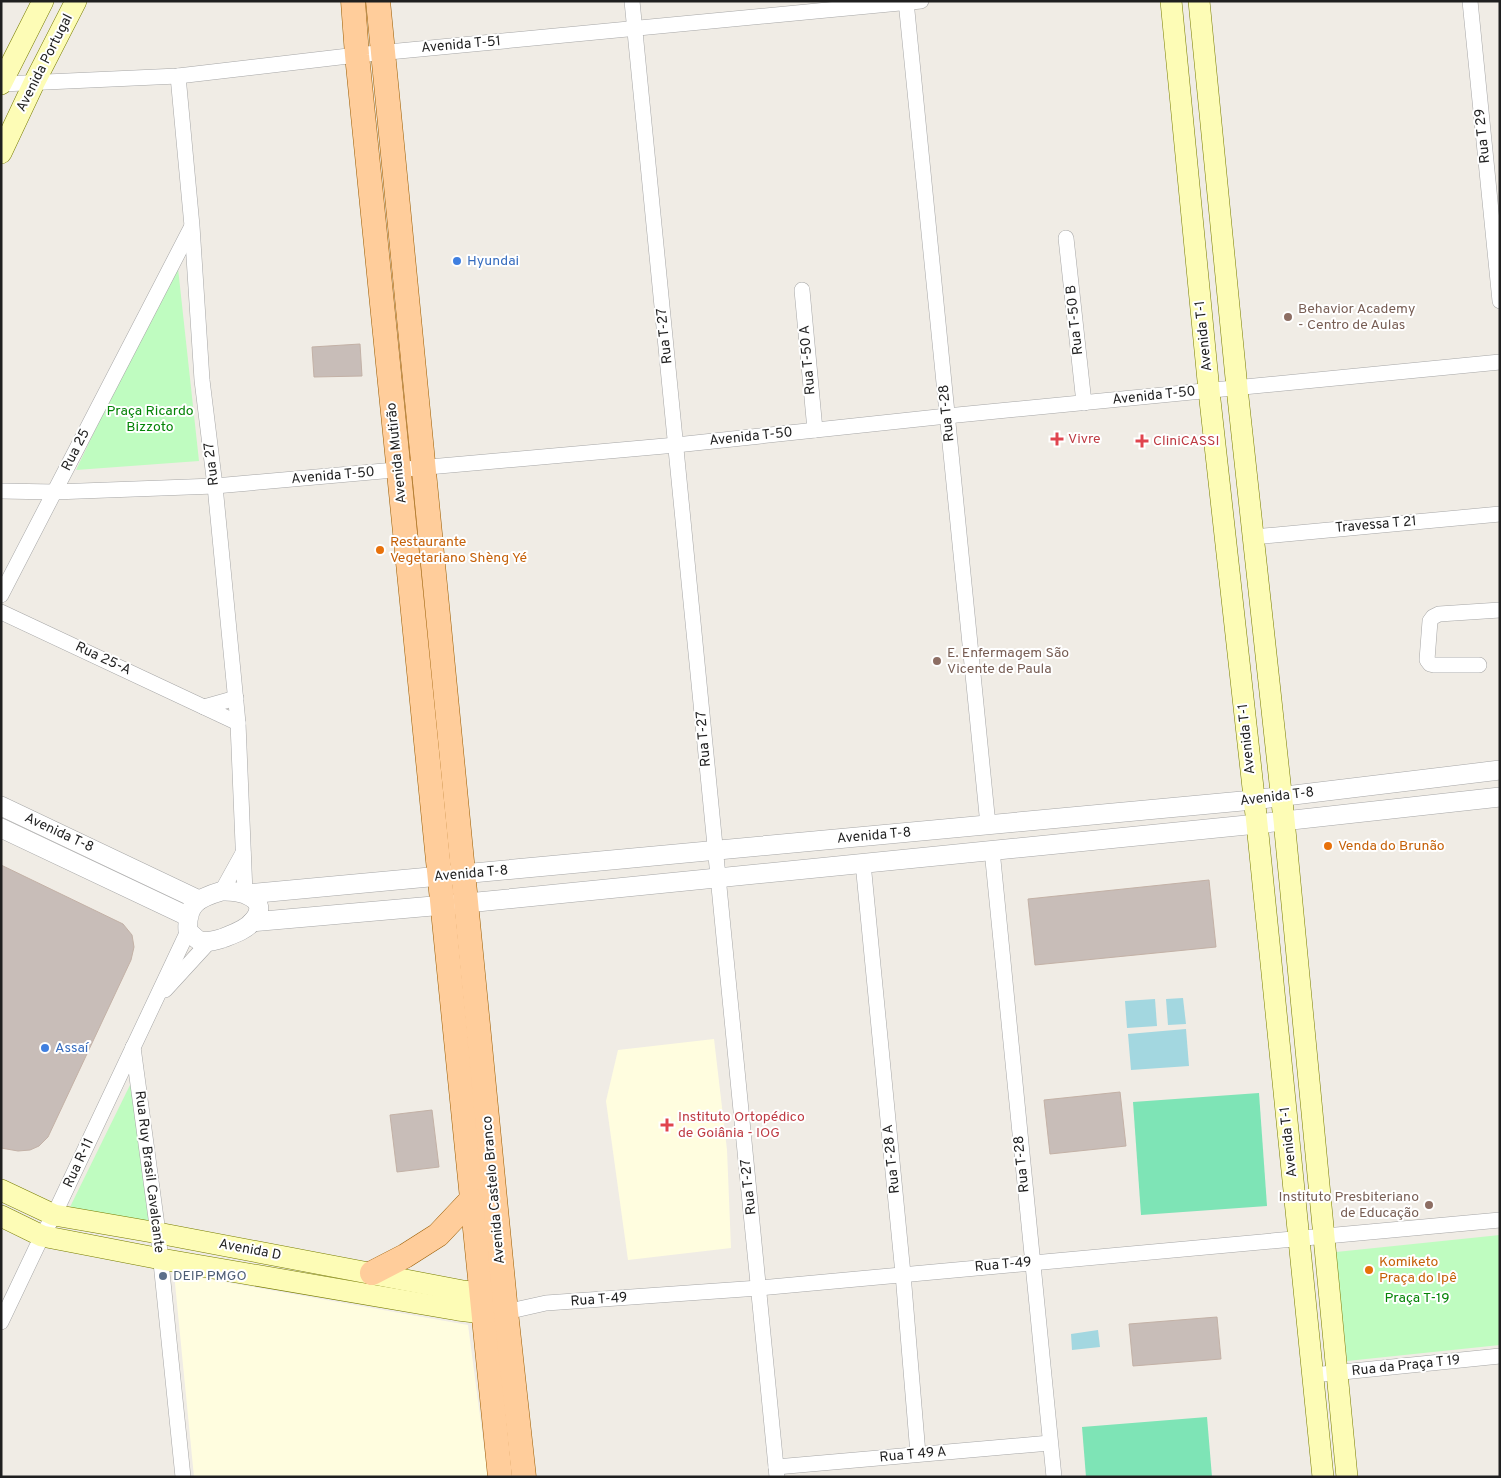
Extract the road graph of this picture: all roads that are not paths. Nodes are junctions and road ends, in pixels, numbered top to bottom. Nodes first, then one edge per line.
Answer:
1 (43, 1) edge
2 (76, 1) edge
3 (353, 1) edge
4 (378, 1) edge
5 (632, 1) edge
6 (1171, 1) edge
7 (1199, 1) edge
8 (1470, 1) edge
9 (911, 2) edge
10 (634, 28) junction
11 (382, 52) junction
12 (357, 54) junction
13 (178, 76) junction
14 (34, 83) junction
15 (1, 84) edge
16 (1, 153) edge
17 (192, 226) junction
18 (1066, 238) dead end
19 (802, 290) dead end
20 (1500, 301) edge
21 (1500, 362) edge
22 (1237, 388) junction
23 (1209, 390) junction
24 (1084, 403) junction
25 (947, 416) junction
26 (815, 430) junction
27 (676, 445) junction
28 (424, 468) junction
29 (398, 470) junction
30 (215, 486) junction
31 (1, 491) edge
32 (54, 492) junction
33 (1500, 514) edge
34 (1253, 537) junction
35 (1, 595) edge
36 (1500, 610) edge
37 (1, 612) edge
38 (1479, 664) dead end
39 (236, 698) junction
40 (204, 707) junction
41 (238, 723) junction
42 (1500, 770) edge
43 (1280, 796) junction
44 (1500, 797) edge
45 (1253, 800) junction
46 (1, 806) edge
47 (1284, 820) junction
48 (1257, 824) junction
49 (988, 825) junction
50 (1, 828) edge
51 (992, 850) junction
52 (244, 851) junction
53 (715, 851) junction
54 (863, 863) junction
55 (464, 874) junction
56 (439, 877) junction
57 (717, 878) junction
58 (222, 892) junction
59 (246, 893) junction
60 (199, 900) junction
61 (467, 903) junction
62 (442, 905) junction
63 (252, 922) junction
64 (188, 923) junction
65 (209, 942) junction
66 (154, 1002) junction
67 (133, 1046) junction
68 (1, 1190) edge
69 (471, 1200) junction
70 (54, 1215) junction
71 (1, 1216) edge
72 (1500, 1220) edge
73 (158, 1233) junction
74 (42, 1236) junction
75 (1324, 1236) junction
76 (1299, 1238) junction
77 (161, 1259) junction
78 (1032, 1262) junction
79 (372, 1273) junction
80 (903, 1274) junction
81 (759, 1288) junction
82 (494, 1303) junction
83 (1, 1322) edge
84 (1500, 1356) edge
85 (1337, 1373) junction
86 (1313, 1375) junction
87 (1050, 1443) junction
88 (918, 1454) junction
89 (776, 1472) edge
90 (183, 1477) edge
91 (500, 1477) edge
92 (524, 1477) edge
93 (1054, 1477) edge
94 (1323, 1477) edge
95 (1347, 1477) edge

1 - 15 main road
2 - 14 main road, Avenida Portugal
3 - 12 main road, Avenida Mutirão
4 - 11 main road, Avenida Mutirão
5 - 10 street, Rua T-27
6 - 23 main road, Avenida T-1
7 - 22 main road, Avenida T-1
8 - 20 street, Rua T 29
9 - 10 street, Avenida T-51
9 - 25 street, Rua T-28
10 - 11 street, Avenida T-51
10 - 27 street, Rua T-27
11 - 12 street, Avenida T-51
11 - 28 main road, Avenida Mutirão
12 - 13 street, Avenida T-51
12 - 29 main road, Avenida Mutirão
13 - 14 street, Avenida T-51
13 - 17 street, Rua 27
14 - 15 street, Avenida T-51
14 - 16 main road, Avenida Portugal
17 - 30 street, Rua 27
17 - 32 street, Rua 25
18 - 24 street, Rua T-50 B
19 - 26 street, Rua T-50 A
21 - 22 street, Avenida T-50
22 - 23 street, Avenida T-50
22 - 34 main road, Avenida T-1
23 - 24 street, Avenida T-50
23 - 45 main road, Avenida T-1
24 - 25 street, Avenida T-50
25 - 26 street, Avenida T-50
25 - 49 street, Rua T-28
26 - 27 street, Avenida T-50
27 - 28 street, Avenida T-50
27 - 53 street, Rua T-27
28 - 29 street, Avenida T-50
28 - 55 main road, Avenida Mutirão
29 - 30 street, Avenida T-50
29 - 56 main road, Avenida Mutirão
30 - 32 street, Avenida T-50
30 - 39 street, Rua 27
31 - 32 street, Avenida T-50
32 - 35 street, Rua 25
33 - 34 street, Travessa T 21
34 - 43 main road, Avenida T-1
36 - 38 street
37 - 40 street, Rua 25-A
39 - 40 street
39 - 41 street, Rua 27
40 - 41 street, Rua 25-A
41 - 52 street, Rua 27
42 - 43 street, Avenida T-8
43 - 45 street, Avenida T-8
43 - 47 main road, Avenida T-1
44 - 47 street, Avenida T-8
45 - 48 main road, Avenida T-1
45 - 49 street, Avenida T-8
46 - 60 street, Avenida T-8
47 - 48 street, Avenida T-8
47 - 75 main road, Avenida T-1
48 - 51 street, Avenida T-8
48 - 76 main road, Avenida T-1
49 - 53 street, Avenida T-8
50 - 64 street, Avenida T-8
51 - 54 street, Avenida T-8
51 - 78 street, Rua T-28
52 - 58 street
52 - 59 street, Rua 27
53 - 55 street, Avenida T-8
53 - 57 street, Rua T-27
54 - 57 street, Avenida T-8
54 - 80 street, Rua T-28 A
55 - 56 street, Avenida T-8
55 - 61 main road, Avenida Mutirão
56 - 59 street, Avenida T-8
56 - 62 main road, Avenida Mutirão
57 - 61 street, Avenida T-8
57 - 81 street, Rua T-27
58 - 59 street
58 - 60 street
59 - 63 street
60 - 64 street
61 - 62 street, Avenida T-8
61 - 82 main road, Avenida Castelo Branco
62 - 63 street, Avenida T-8
62 - 69 main road, Avenida Castelo Branco
63 - 65 street
64 - 65 street
64 - 66 street, Rua R-11
65 - 66 street, Rua R-11
66 - 67 street, Rua R-11
67 - 70 street, Rua R-11
67 - 73 street, Rua Ruy Brasil Cavalcante
68 - 70 main road, Avenida D
69 - 79 main road
69 - 82 main road, Avenida Castelo Branco
70 - 73 main road, Avenida D
70 - 74 street, Rua R-11
71 - 74 main road, Avenida D
72 - 75 street, Rua T-49
73 - 77 street, Rua Ruy Brasil Cavalcante
73 - 79 main road, Avenida D
74 - 77 main road, Avenida D
74 - 83 street, Rua R-11
75 - 76 street, Rua T-49
75 - 85 main road, Avenida T-1
76 - 78 street, Rua T-49
76 - 86 main road, Avenida T-1
77 - 82 main road, Avenida D
77 - 90 street, Rua Ruy Brasil Cavalcante
78 - 80 street, Rua T-49
78 - 87 street, Rua T-28
79 - 82 main road, Avenida D
80 - 81 street, Rua T-49
80 - 88 street, Rua T-28 A
81 - 82 street, Rua T-49
81 - 89 street, Rua T-27
82 - 91 main road, Avenida Castelo Branco
82 - 92 main road, Avenida Castelo Branco
84 - 85 street, Rua da Praça T 19
85 - 86 street, Rua da Praça T 19
85 - 95 main road, Avenida T-1
86 - 94 main road, Avenida T-1
87 - 88 street, Rua T 49 A
87 - 93 street, Rua T-28
88 - 89 street, Rua T 49 A

